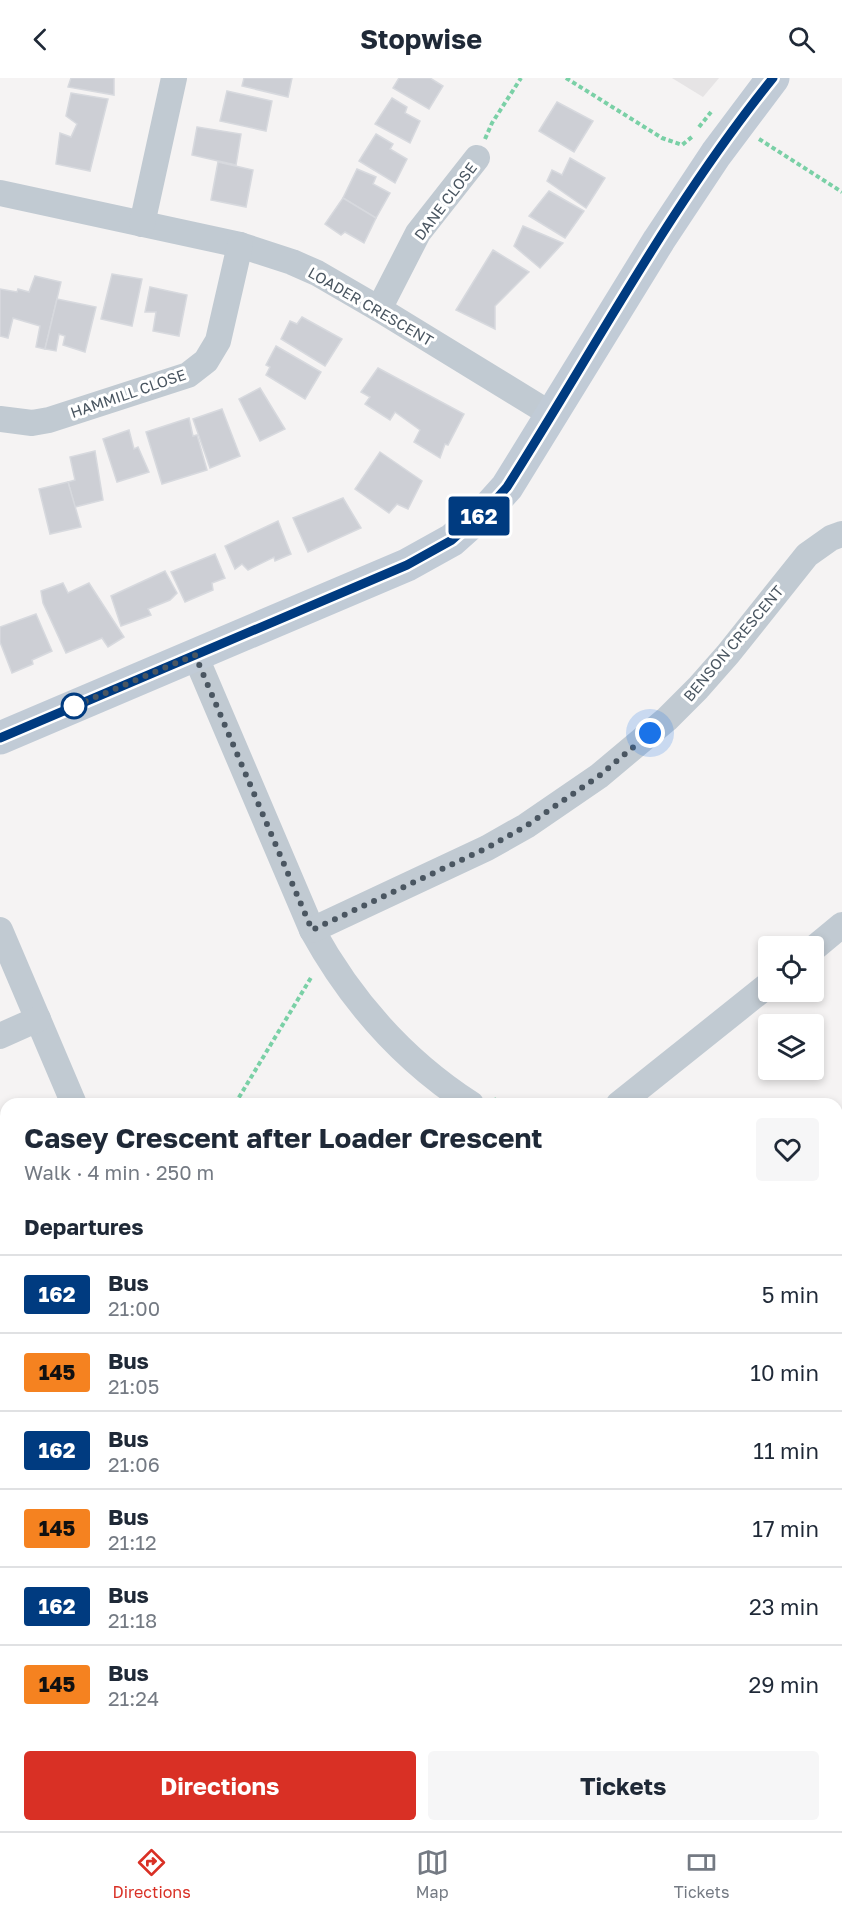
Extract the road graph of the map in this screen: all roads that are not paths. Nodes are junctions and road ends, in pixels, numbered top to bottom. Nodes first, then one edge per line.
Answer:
1 (174, 78) edge
2 (773, 78) edge
3 (477, 158) road end
4 (0, 192) edge
5 (142, 224) junction
6 (240, 245) junction
7 (379, 309) junction
8 (552, 415) junction
9 (0, 419) edge
10 (842, 534) edge
11 (195, 655) junction
12 (0, 738) edge
13 (842, 925) edge
14 (0, 930) edge
15 (312, 930) junction
16 (824, 940) edge
17 (758, 993) edge
18 (38, 1019) junction
19 (0, 1036) edge
20 (71, 1098) edge
21 (462, 1098) edge
22 (627, 1098) edge

1 - 5 street
2 - 8 street
3 - 7 street, DANE CLOSE
4 - 5 street, LOADER CRESCENT
5 - 6 street, LOADER CRESCENT
6 - 7 street, LOADER CRESCENT
6 - 9 street, HAMMILL CLOSE
7 - 8 street, LOADER CRESCENT
8 - 11 street
10 - 15 street, BENSON CRESCENT
11 - 12 street
11 - 15 street
13 - 16 street
14 - 18 street
15 - 21 street
17 - 22 street
18 - 19 street
18 - 20 street

